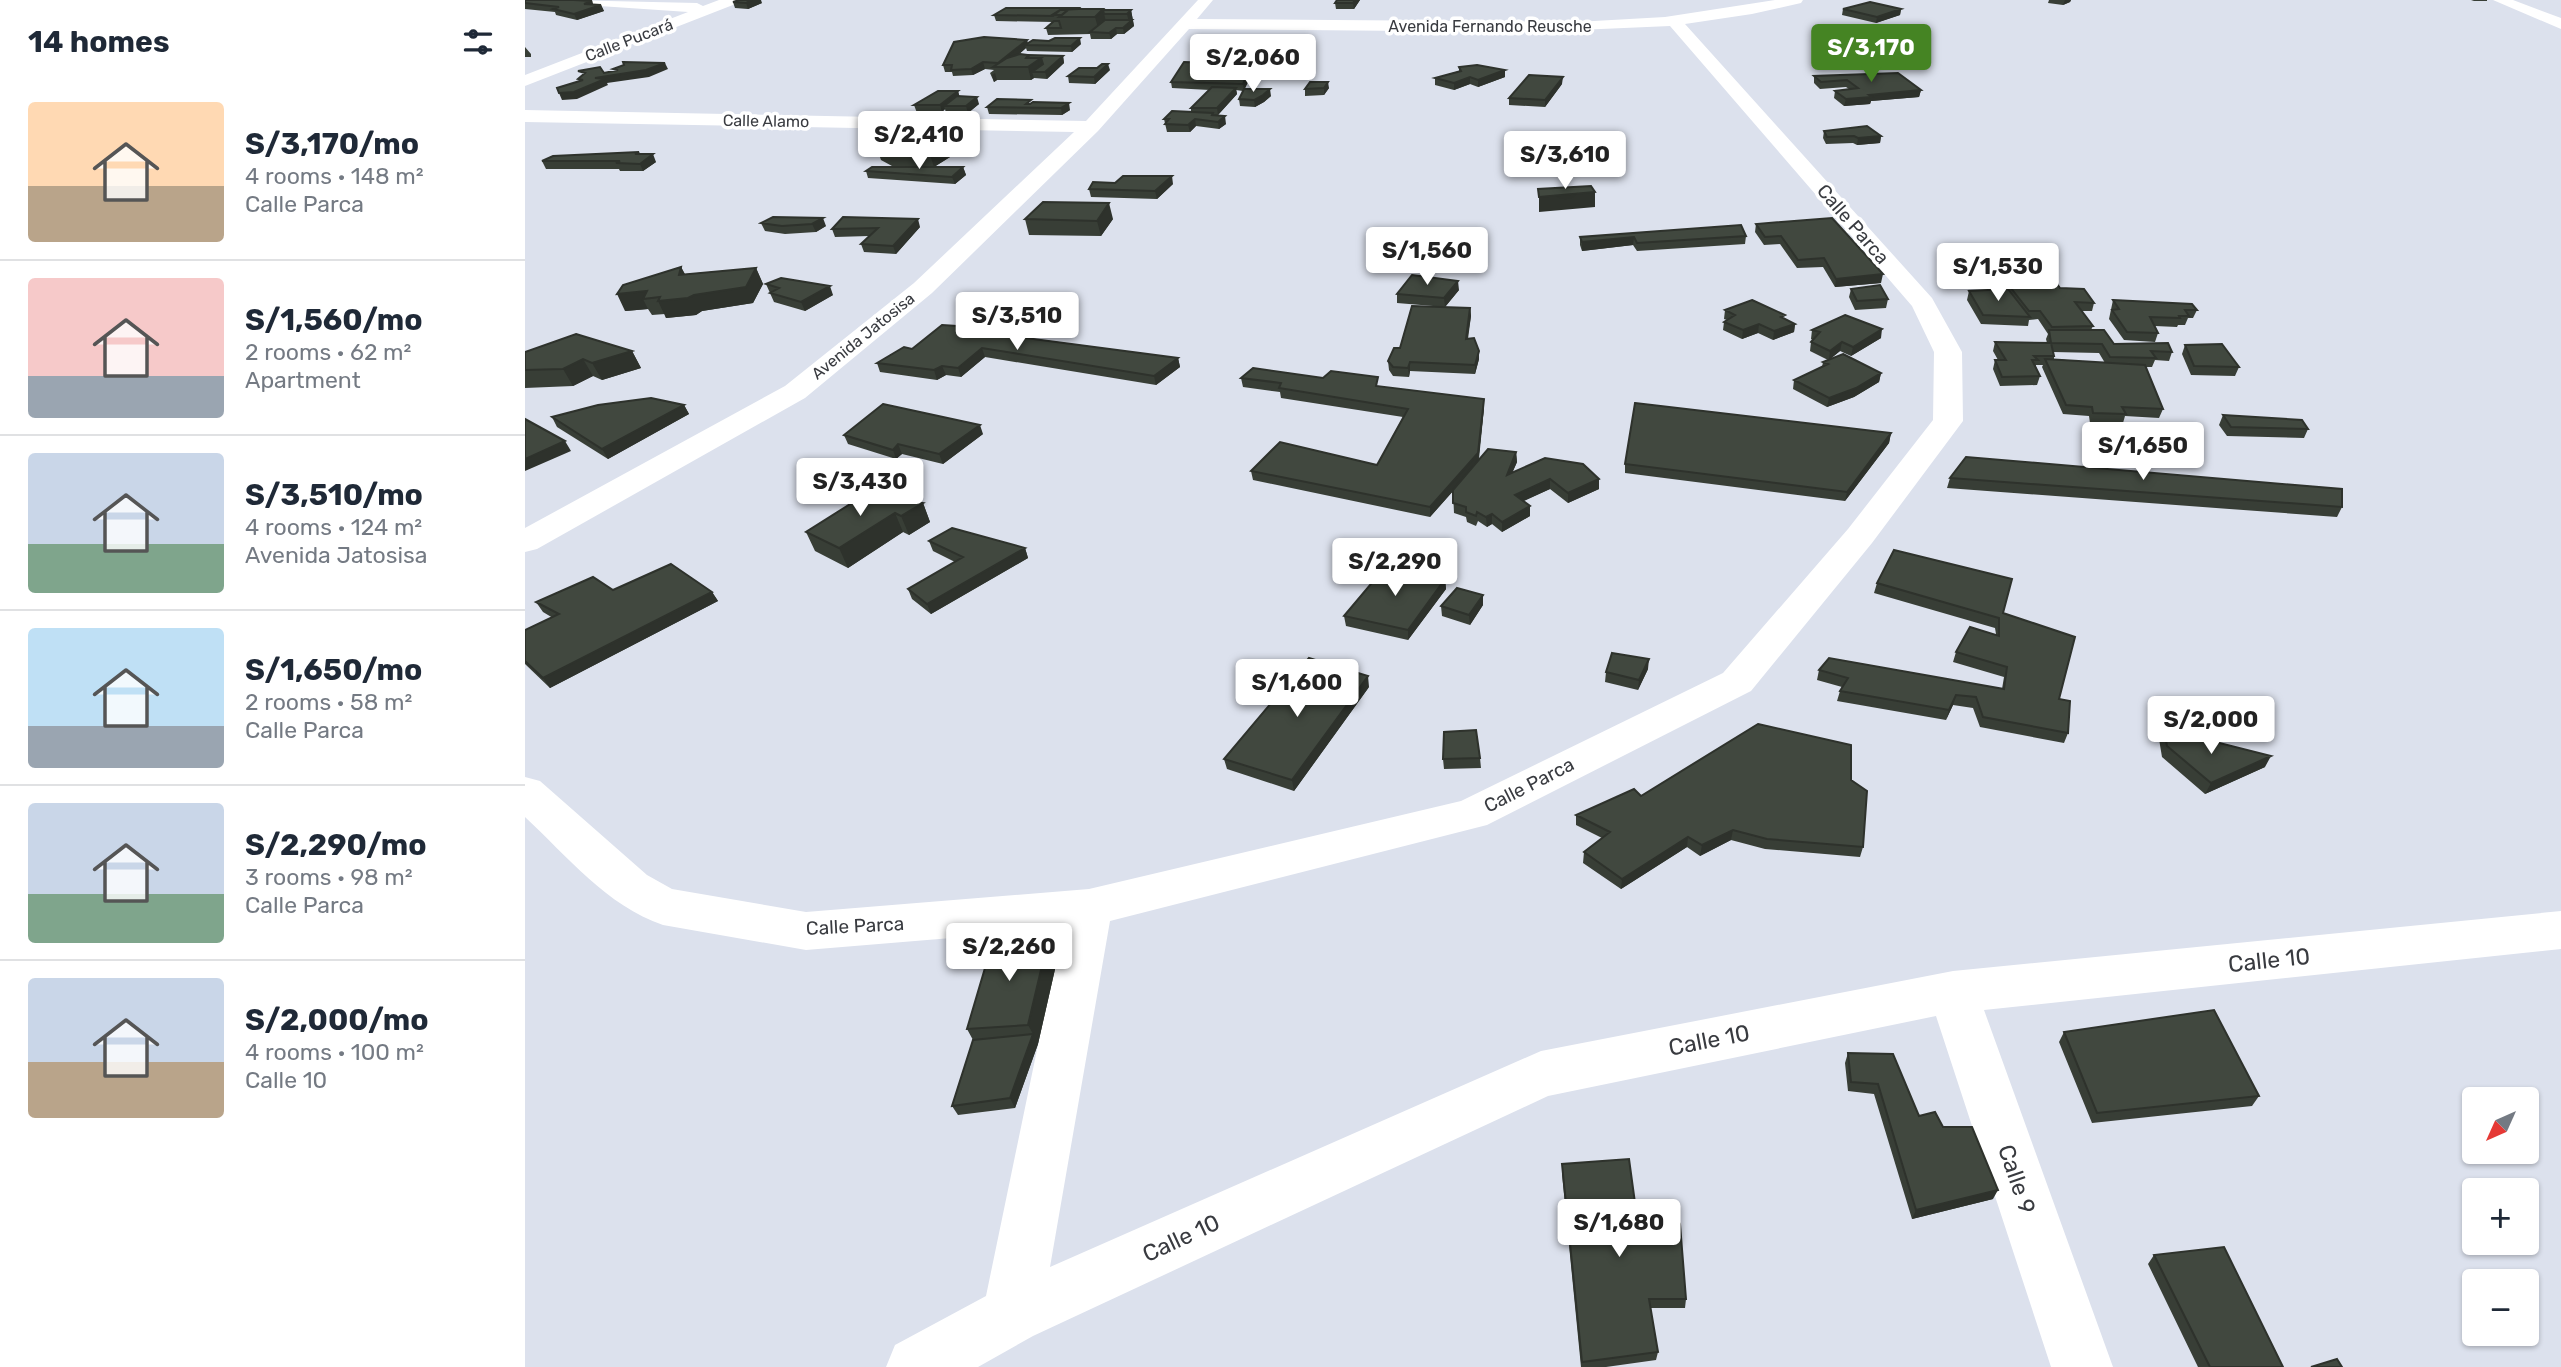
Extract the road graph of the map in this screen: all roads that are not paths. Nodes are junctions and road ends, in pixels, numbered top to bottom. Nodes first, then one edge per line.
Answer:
1 (570, 0) edge
2 (733, 0) edge
3 (1206, 0) edge
4 (1796, 0) edge
5 (2500, 0) edge
6 (709, 9) junction
7 (1675, 22) junction
8 (1182, 24) junction
9 (2561, 24) edge
10 (525, 81) edge
11 (525, 116) edge
12 (1091, 127) junction
13 (525, 542) edge
14 (525, 792) edge
15 (1089, 908) junction
16 (2561, 930) edge
17 (1953, 992) junction
18 (1012, 1315) junction
19 (917, 1367) edge
20 (2082, 1367) edge

1 - 6 street
2 - 6 street, Calle Pucará
3 - 8 street, Avenida Jatosisa
4 - 7 street, Avenida Fernando Reusche
5 - 9 street
6 - 10 street, Calle Pucará
7 - 8 street, Avenida Fernando Reusche
7 - 15 street, Calle Parca
8 - 12 street, Avenida Jatosisa
11 - 12 street, Calle Alamo
12 - 13 street, Avenida Jatosisa
14 - 15 street, Calle Parca
15 - 18 street
16 - 17 street, Calle 10
17 - 18 street, Calle 10
17 - 20 street, Calle 9
18 - 19 street, Calle 10

